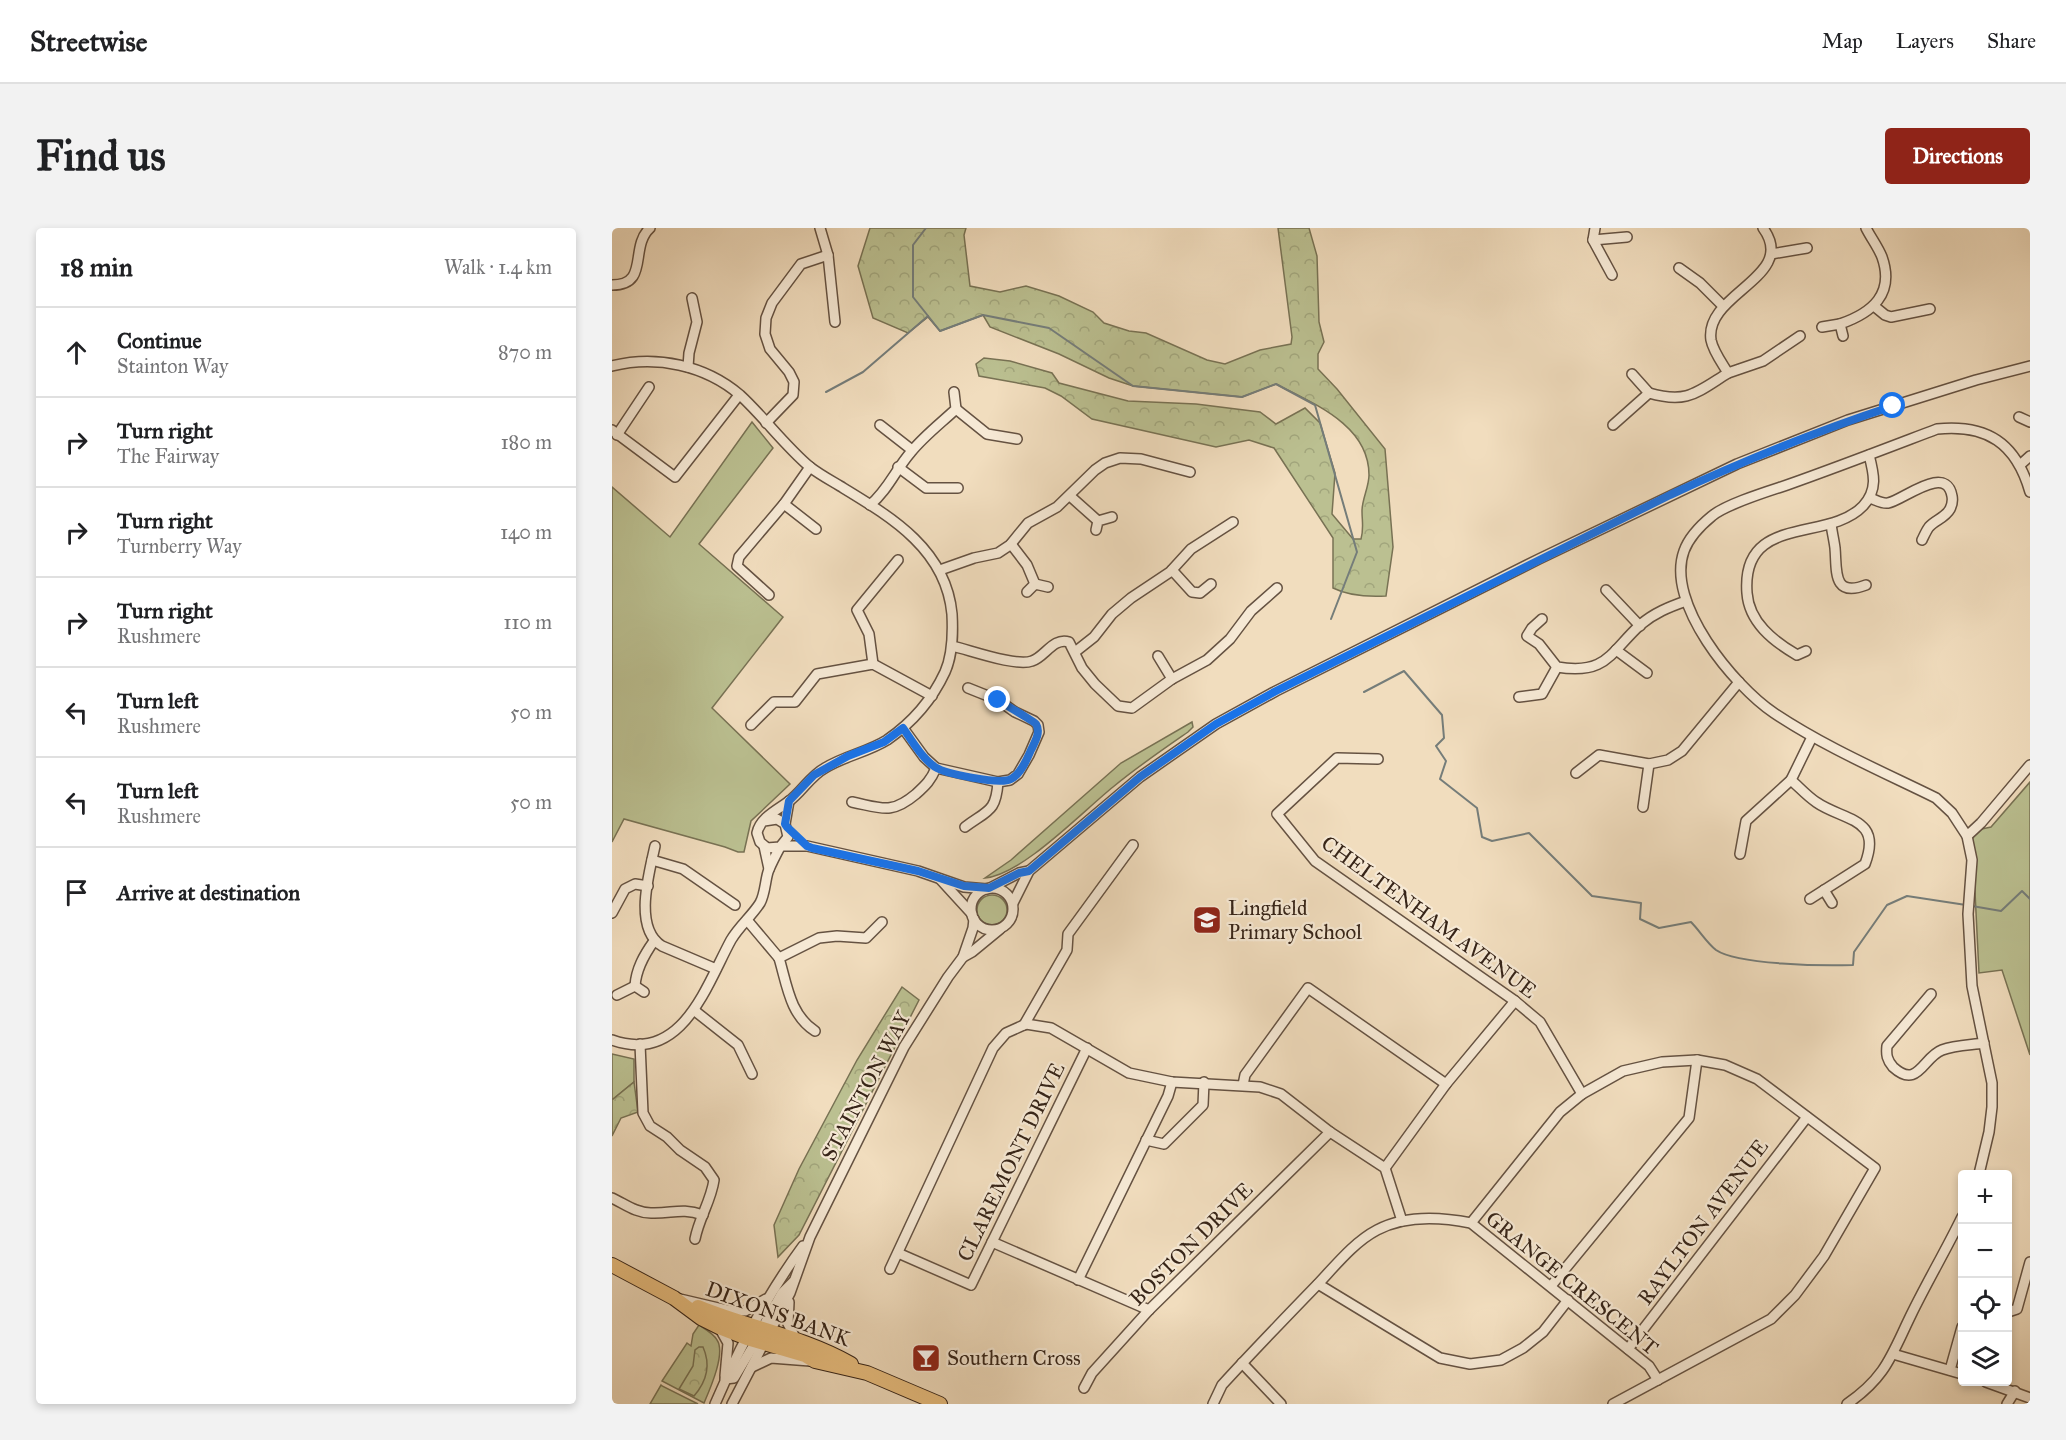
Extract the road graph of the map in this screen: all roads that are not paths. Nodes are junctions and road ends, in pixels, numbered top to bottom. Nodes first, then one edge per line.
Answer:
1 (650, 228) edge
2 (820, 228) edge
3 (1595, 228) edge
4 (1763, 228) edge
5 (1871, 229) edge
6 (1627, 237) dead end
7 (1593, 240) junction
8 (1807, 248) dead end
9 (1771, 254) junction
10 (828, 255) junction
11 (1679, 268) dead end
12 (1612, 275) dead end
13 (612, 285) edge
14 (692, 298) dead end
15 (1723, 306) junction
16 (1874, 306) junction
17 (1930, 309) dead end
18 (835, 322) dead end
19 (1840, 324) junction
20 (1822, 327) dead end
21 (1800, 336) dead end
22 (1843, 336) dead end
23 (612, 366) edge
24 (2030, 366) edge
25 (688, 367) junction
26 (1632, 374) dead end
27 (1728, 374) junction
28 (649, 387) dead end
29 (954, 392) dead end
30 (1649, 393) junction
31 (739, 395) junction
32 (956, 409) junction
33 (2019, 417) dead end
34 (2030, 422) edge
35 (766, 423) junction
36 (880, 425) dead end
37 (1613, 425) dead end
38 (615, 432) edge
39 (1017, 439) dead end
40 (912, 450) junction
41 (1869, 455) junction
42 (2030, 456) edge
43 (2020, 465) junction
44 (810, 467) junction
45 (898, 467) junction
46 (1190, 472) dead end
47 (958, 488) dead end
48 (2030, 492) edge
49 (1070, 496) junction
50 (1870, 498) junction
51 (784, 504) junction
52 (870, 505) junction
53 (1113, 517) dead end
54 (1233, 522) dead end
55 (1831, 524) junction
56 (816, 529) dead end
57 (1922, 540) dead end
58 (1011, 544) junction
59 (898, 560) dead end
60 (940, 570) junction
61 (1172, 570) junction
62 (1035, 584) junction
63 (1211, 584) dead end
64 (1866, 585) dead end
65 (1048, 587) dead end
66 (1277, 588) dead end
67 (1606, 590) dead end
68 (1027, 592) dead end
69 (769, 595) dead end
70 (1686, 601) junction
71 (1542, 619) dead end
72 (1640, 626) junction
73 (952, 646) junction
74 (1616, 650) junction
75 (1806, 651) dead end
76 (1075, 652) junction
77 (1158, 656) dead end
78 (873, 664) junction
79 (1557, 667) junction
80 (1647, 673) dead end
81 (1172, 678) junction
82 (1739, 682) junction
83 (968, 688) dead end
84 (932, 696) junction
85 (1519, 698) dead end
86 (751, 725) dead end
87 (903, 728) junction
88 (1812, 737) junction
89 (1378, 759) dead end
90 (1649, 764) junction
91 (2030, 765) edge
92 (936, 768) junction
93 (1576, 773) dead end
94 (1791, 780) junction
95 (998, 782) junction
96 (789, 801) junction
97 (852, 802) dead end
98 (1643, 807) dead end
99 (764, 821) junction
100 (786, 826) junction
101 (965, 827) dead end
102 (1967, 836) junction
103 (1133, 845) dead end
104 (655, 846) dead end
105 (764, 846) junction
106 (781, 846) junction
107 (807, 846) junction
108 (1740, 854) dead end
109 (652, 860) junction
110 (769, 869) junction
111 (1029, 871) junction
112 (940, 879) junction
113 (648, 886) junction
114 (988, 888) junction
115 (1824, 890) junction
116 (1810, 899) dead end
117 (1012, 903) junction
118 (1832, 903) dead end
119 (735, 905) dead end
120 (612, 913) edge
121 (973, 916) junction
122 (747, 920) junction
123 (882, 922) dead end
124 (1000, 929) junction
125 (654, 941) junction
126 (963, 957) junction
127 (779, 958) junction
128 (716, 969) junction
129 (634, 986) junction
130 (644, 992) dead end
131 (1931, 994) dead end
132 (617, 995) dead end
133 (1515, 1000) junction
134 (695, 1011) junction
135 (1024, 1025) junction
136 (815, 1031) dead end
137 (612, 1040) edge
138 (1984, 1043) junction
139 (640, 1044) junction
140 (1087, 1048) junction
141 (1696, 1060) junction
142 (752, 1074) dead end
143 (1172, 1082) junction
144 (1204, 1082) junction
145 (1446, 1084) junction
146 (1244, 1085) junction
147 (1582, 1094) junction
148 (1807, 1117) junction
149 (1330, 1132) junction
150 (1146, 1140) junction
151 (1385, 1168) junction
152 (1980, 1170) edge
153 (627, 1192) dead end
154 (617, 1200) edge
155 (703, 1215) junction
156 (1402, 1221) junction
157 (1471, 1223) junction
158 (1958, 1224) edge
159 (810, 1237) junction
160 (695, 1239) dead end
161 (992, 1242) junction
162 (897, 1253) junction
163 (2030, 1262) edge
164 (612, 1265) edge
165 (890, 1269) dead end
166 (795, 1280) junction
167 (1078, 1280) junction
168 (1318, 1284) junction
169 (1551, 1286) junction
170 (790, 1293) junction
171 (768, 1297) junction
172 (674, 1298) junction
173 (1568, 1300) junction
174 (1149, 1310) junction
175 (2012, 1310) edge
176 (719, 1327) junction
177 (1961, 1332) edge
178 (759, 1335) junction
179 (796, 1339) junction
180 (1628, 1349) junction
181 (1893, 1354) junction
182 (816, 1361) junction
183 (1242, 1363) junction
184 (752, 1367) junction
185 (1950, 1370) junction
186 (867, 1373) junction
187 (1958, 1373) edge
188 (726, 1379) junction
189 (1658, 1380) junction
190 (1999, 1386) edge
191 (1084, 1389) dead end
192 (2015, 1391) junction
193 (2030, 1398) edge
194 (715, 1404) edge
195 (732, 1404) edge
196 (940, 1404) edge
197 (1213, 1404) edge
198 (1281, 1404) edge
199 (1613, 1404) edge
200 (1847, 1404) edge
201 (2007, 1404) edge

1 - 13 street
2 - 10 street
3 - 7 street
4 - 9 street
5 - 16 street
6 - 7 street
7 - 12 street
8 - 9 street
9 - 15 street
10 - 18 street
10 - 35 street
11 - 15 street
14 - 25 street
15 - 27 street
16 - 17 street
16 - 19 street
19 - 20 street
19 - 22 street
21 - 27 street
23 - 25 street
24 - 111 street
25 - 31 street
26 - 30 street
27 - 30 street
28 - 38 street
29 - 32 street
30 - 37 street
31 - 35 street
31 - 38 street
32 - 39 street
32 - 40 street
33 - 34 street
35 - 44 street
36 - 40 street
40 - 45 street
41 - 43 street
41 - 50 street
41 - 70 street
42 - 43 street
43 - 48 street
44 - 51 street
44 - 52 street
45 - 47 street
45 - 52 street
46 - 49 street
49 - 53 street
49 - 58 street
50 - 55 street
50 - 57 street
51 - 56 street
51 - 69 street
52 - 60 street
54 - 61 street
55 - 64 street
55 - 75 street
58 - 60 street
58 - 62 street
59 - 78 street
60 - 73 street
61 - 63 street
61 - 76 street
62 - 65 street
62 - 68 street
66 - 81 street
67 - 72 street
70 - 72 street
70 - 82 street
71 - 79 street
72 - 74 street
73 - 76 street
73 - 84 street
74 - 79 street
74 - 80 street
76 - 81 street
77 - 81 street
78 - 84 street
78 - 86 street
79 - 85 street
82 - 88 street
82 - 90 street
83 - 95 street
84 - 87 street
87 - 92 street
87 - 96 street
88 - 94 street
88 - 102 street
89 - 133 street, CHELTENHAM AVENUE
90 - 93 street
90 - 98 street
91 - 102 street
92 - 95 street
92 - 97 street
94 - 108 street
94 - 115 street
95 - 101 street
96 - 99 street
96 - 100 street
99 - 100 street
99 - 105 street
100 - 106 street
100 - 107 street
102 - 138 street
103 - 135 street
104 - 109 street
105 - 106 street
105 - 110 street
106 - 107 street
106 - 110 street
107 - 112 street
109 - 113 street
109 - 119 street
110 - 122 street
111 - 114 street
111 - 117 street
112 - 114 street
112 - 121 street
113 - 120 street
113 - 125 street
114 - 117 street
114 - 121 street
115 - 116 street
115 - 118 street
117 - 124 street
121 - 124 street
121 - 126 street, STAINTON WAY
122 - 127 street
122 - 128 street
123 - 127 street
124 - 126 street, STAINTON WAY
125 - 128 street
125 - 129 street
126 - 159 street, STAINTON WAY
127 - 136 street
128 - 134 street
129 - 130 street
129 - 132 street
131 - 138 street
133 - 145 street
133 - 147 street, CHELTENHAM AVENUE
134 - 139 street
134 - 142 street
135 - 140 street
135 - 162 street
137 - 139 street
138 - 152 street
139 - 155 street
140 - 143 street
140 - 161 street, CLAREMONT DRIVE
141 - 147 street
141 - 148 street
141 - 169 street
143 - 144 street
143 - 150 street
144 - 146 street
144 - 150 street
145 - 146 street
145 - 151 street
146 - 149 street
147 - 157 street
148 - 180 street, RAYLTON AVENUE
148 - 189 street
149 - 151 street
149 - 174 street, BOSTON DRIVE
150 - 167 street
151 - 156 street
153 - 154 street
154 - 155 street
155 - 160 street
156 - 157 street, GRANGE CRESCENT
156 - 168 street, GRANGE CRESCENT
157 - 169 street, GRANGE CRESCENT
158 - 181 street
159 - 166 street, STAINTON WAY
159 - 171 street, STAINTON WAY
161 - 162 street, CLAREMONT DRIVE
161 - 167 street
162 - 165 street
163 - 175 street
164 - 172 highway, DIXONS BANK
166 - 170 street, STAINTON WAY
166 - 178 street
167 - 174 street
168 - 173 street
168 - 183 street, GRANGE CRESCENT
169 - 173 street, GRANGE CRESCENT
170 - 178 street, STAINTON WAY
170 - 179 street
171 - 172 street
171 - 178 street, STAINTON WAY
172 - 176 highway, DIXONS BANK
172 - 178 highway, DIXONS BANK
173 - 180 street, GRANGE CRESCENT
174 - 191 street, BOSTON DRIVE
176 - 178 highway, DIXONS BANK
176 - 188 street
177 - 185 street
178 - 179 highway, DIXONS BANK
178 - 182 highway, DIXONS BANK
178 - 184 street, STAINTON WAY
178 - 188 street
179 - 186 highway, DIXONS BANK
180 - 189 street, GRANGE CRESCENT
181 - 185 street
181 - 200 street
182 - 184 street
182 - 186 highway, DIXONS BANK
183 - 197 street, GRANGE CRESCENT
183 - 198 street
184 - 195 street, STAINTON WAY
185 - 187 street
186 - 196 highway, DIXONS BANK
188 - 194 street
189 - 199 street
190 - 192 street
192 - 193 street
192 - 201 street

